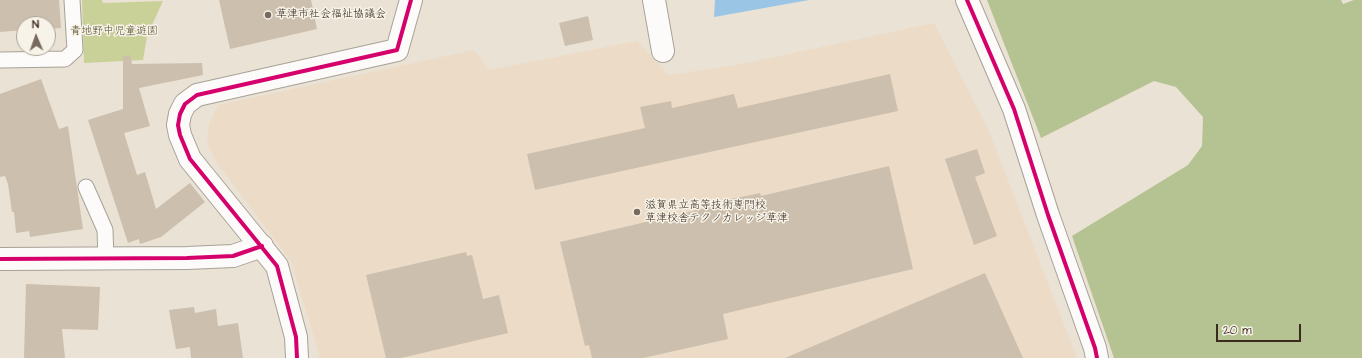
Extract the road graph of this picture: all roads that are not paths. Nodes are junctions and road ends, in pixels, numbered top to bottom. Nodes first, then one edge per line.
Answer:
1 (72, 0) edge
2 (411, 0) edge
3 (654, 0) edge
4 (967, 0) edge
5 (663, 51) dead end
6 (0, 60) edge
7 (86, 187) dead end
8 (262, 246) junction
9 (0, 259) edge
10 (106, 259) junction
11 (297, 358) edge
12 (1097, 358) edge

1 - 6 lane
2 - 8 street
3 - 5 street
4 - 12 street
7 - 10 lane
8 - 10 street
8 - 11 street
9 - 10 street

